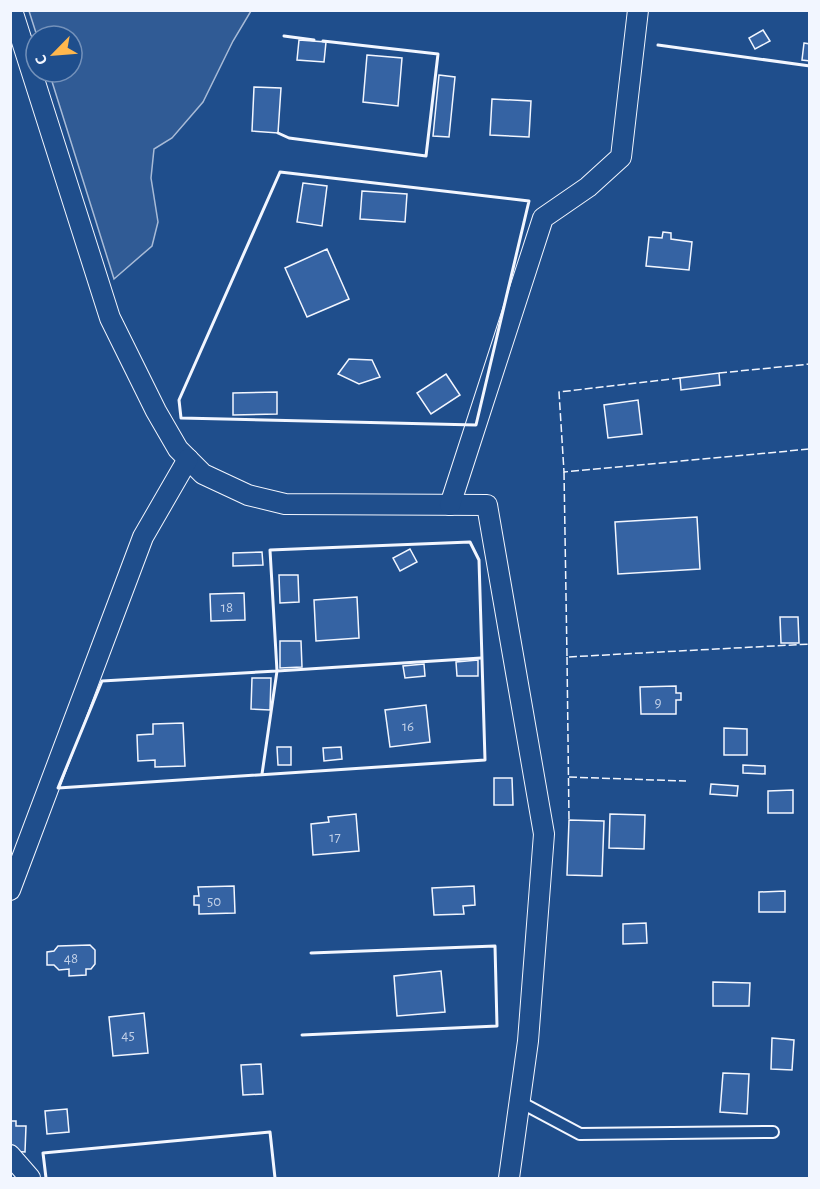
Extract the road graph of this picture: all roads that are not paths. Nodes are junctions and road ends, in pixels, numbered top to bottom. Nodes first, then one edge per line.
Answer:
1 (12, 10) edge
2 (638, 10) edge
3 (188, 459) junction
4 (450, 505) junction
5 (10, 890) edge
6 (520, 1102) junction
7 (773, 1132) dead end
8 (10, 1155) edge
9 (30, 1179) edge
10 (509, 1179) edge

1 - 3 street
2 - 4 street
3 - 4 street
3 - 5 street
4 - 6 street
6 - 7 lane
6 - 10 street
8 - 9 street

